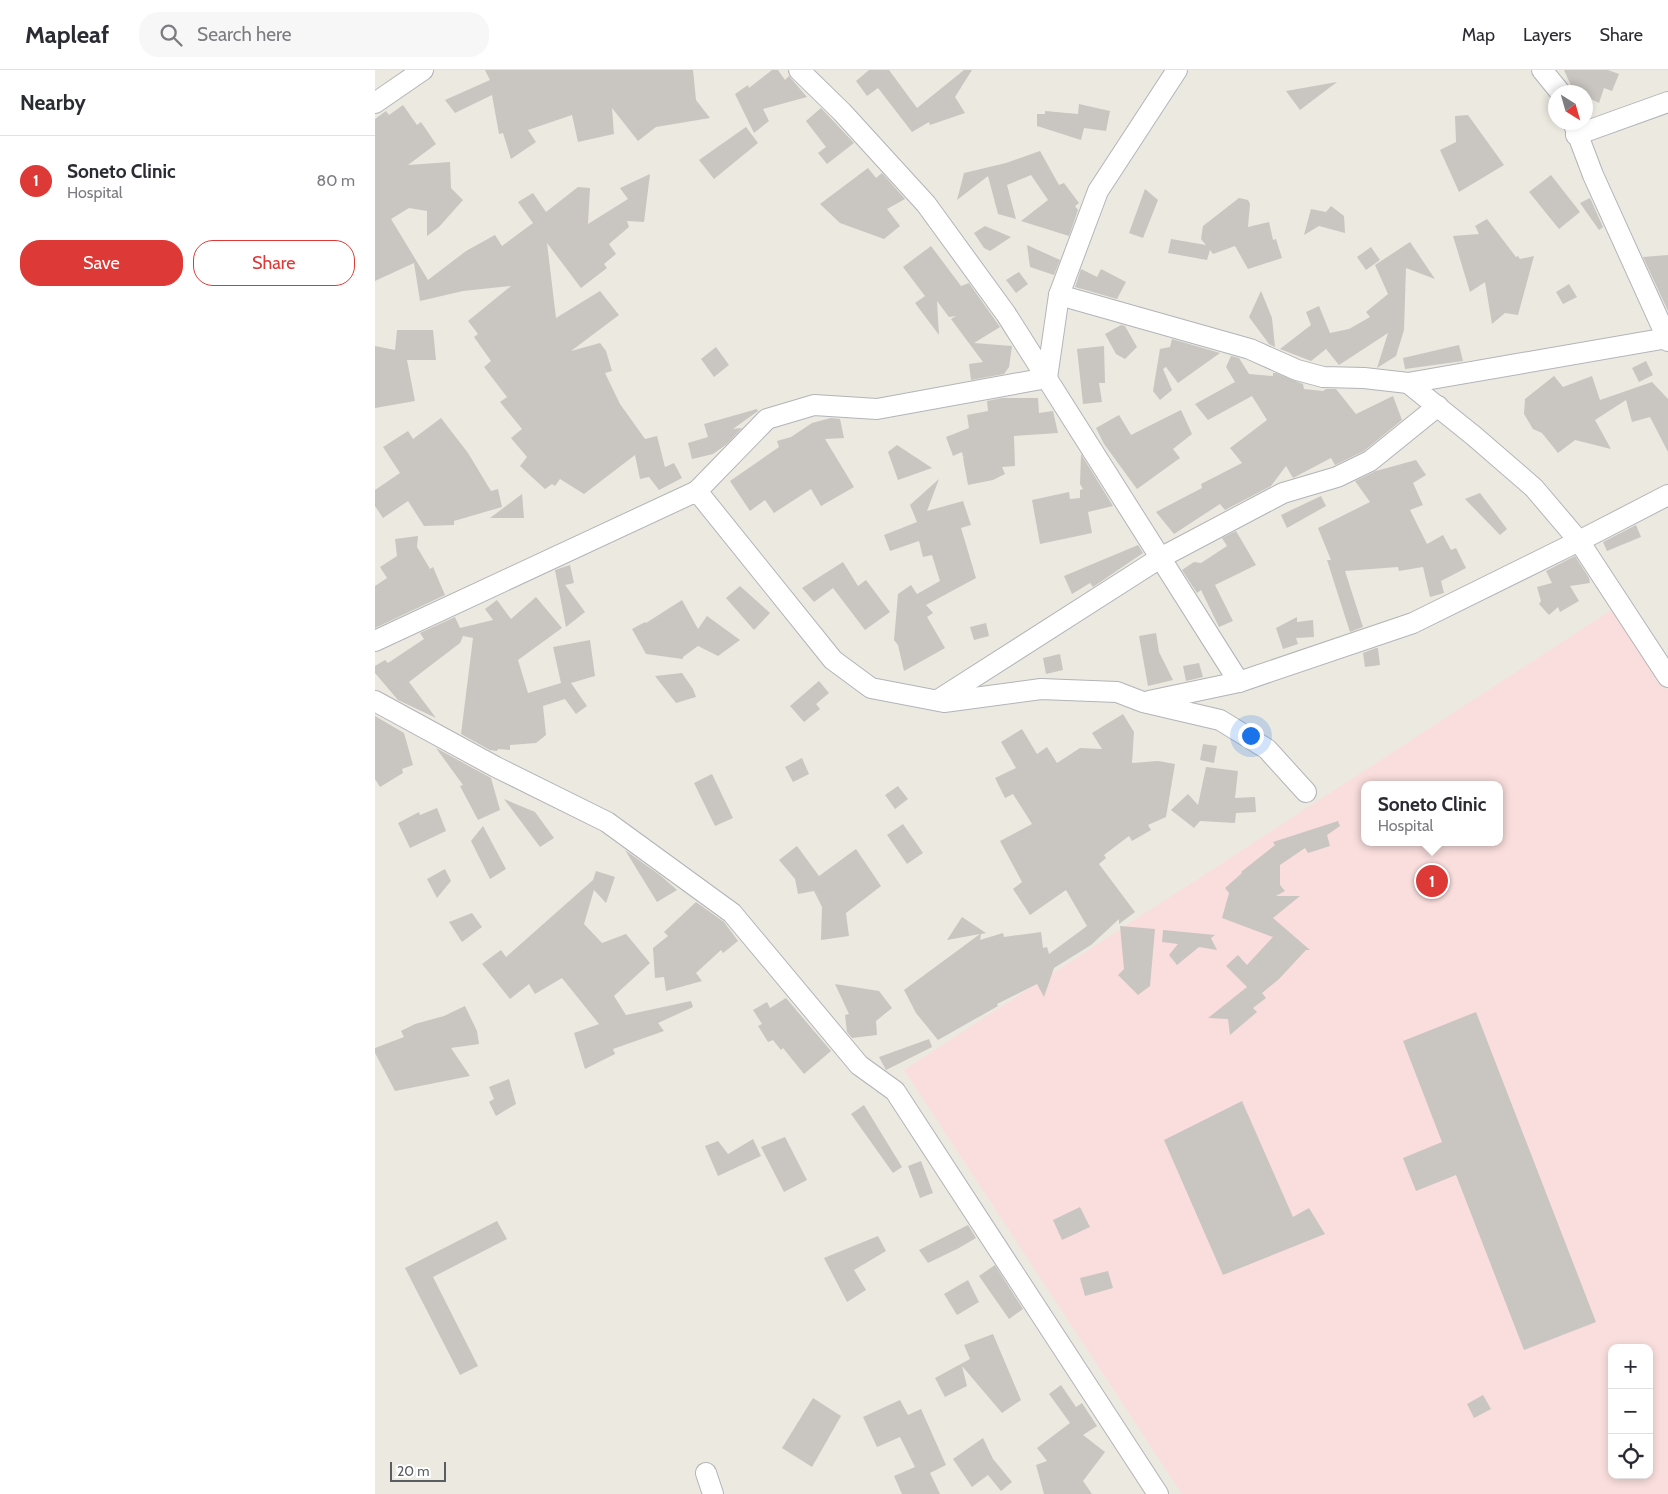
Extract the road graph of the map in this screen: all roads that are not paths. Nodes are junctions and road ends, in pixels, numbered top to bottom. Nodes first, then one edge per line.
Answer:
1 (423, 70) edge
2 (799, 70) edge
3 (1177, 70) edge
4 (1542, 70) edge
5 (1554, 85) edge
6 (1668, 102) edge
7 (375, 103) edge
8 (1593, 124) edge
9 (1575, 130) edge
10 (1059, 295) junction
11 (1668, 340) edge
12 (1047, 378) junction
13 (1408, 383) junction
14 (1438, 406) junction
15 (697, 491) junction
16 (1668, 495) edge
17 (1579, 542) junction
18 (1160, 558) junction
19 (375, 641) edge
20 (1668, 677) edge
21 (1239, 682) junction
22 (375, 701) edge
23 (937, 701) junction
24 (1143, 702) junction
25 (1307, 792) dead end
26 (706, 1473) dead end
27 (713, 1494) edge
28 (1158, 1494) edge

1 - 7 street
2 - 12 street
3 - 10 street
4 - 5 street
6 - 8 street
9 - 11 street
10 - 12 street
10 - 13 street
11 - 13 street
12 - 15 street
12 - 18 street
13 - 14 street
14 - 17 street
14 - 18 street
15 - 19 street
15 - 23 street
16 - 17 street
17 - 20 street
17 - 21 street
18 - 21 street
18 - 23 street
21 - 24 street
22 - 28 street
23 - 24 street
24 - 25 street
26 - 27 street

